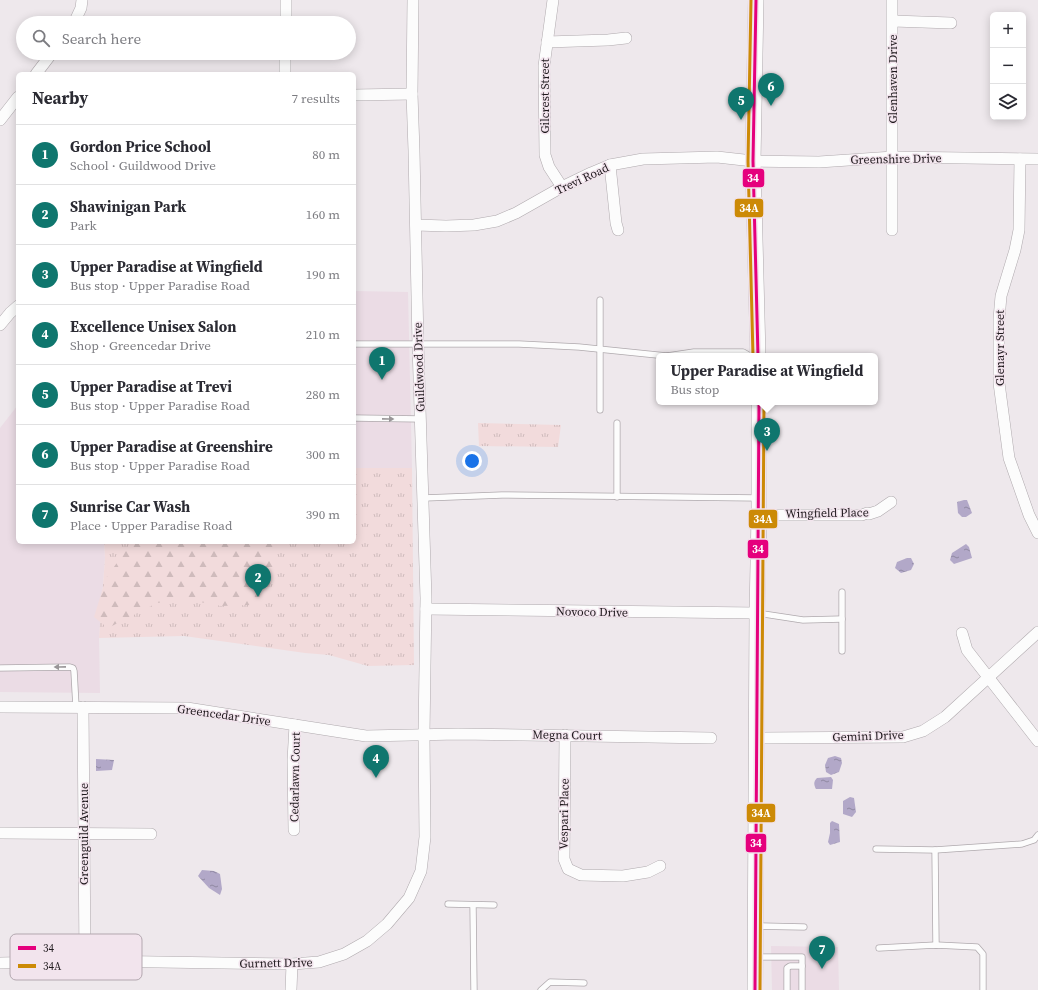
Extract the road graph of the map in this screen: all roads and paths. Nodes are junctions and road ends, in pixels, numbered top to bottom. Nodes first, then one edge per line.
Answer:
1 (82, 0) edge
2 (286, 0) edge
3 (414, 0) edge
4 (553, 0) edge
5 (756, 0) edge
6 (892, 0) edge
7 (77, 16) edge
8 (286, 16) edge
9 (893, 21) junction
10 (951, 22) dead end
11 (626, 38) dead end
12 (547, 42) junction
13 (47, 60) edge
14 (285, 60) edge
15 (38, 72) edge
16 (285, 72) edge
17 (412, 94) junction
18 (356, 95) edge
19 (16, 100) edge
20 (0, 120) edge
21 (893, 157) junction
22 (1020, 159) junction
23 (1038, 159) edge
24 (754, 161) junction
25 (610, 165) junction
26 (562, 187) junction
27 (416, 225) junction
28 (618, 230) dead end
29 (892, 230) dead end
30 (600, 300) dead end
31 (16, 308) edge
32 (0, 325) edge
33 (356, 344) edge
34 (418, 345) junction
35 (601, 350) junction
36 (692, 353) edge
37 (745, 353) edge
38 (758, 353) edge
39 (656, 355) edge
40 (759, 405) edge
41 (600, 410) dead end
42 (356, 418) edge
43 (421, 419) junction
44 (617, 423) dead end
45 (617, 497) junction
46 (424, 498) junction
47 (759, 498) junction
48 (891, 502) dead end
49 (760, 515) junction
50 (1038, 533) edge
51 (842, 592) dead end
52 (426, 609) junction
53 (757, 613) junction
54 (842, 619) junction
55 (1038, 632) edge
56 (962, 633) dead end
57 (842, 651) dead end
58 (0, 668) edge
59 (988, 677) junction
60 (0, 707) edge
61 (80, 707) junction
62 (296, 725) junction
63 (424, 734) junction
64 (565, 735) junction
65 (711, 738) dead end
66 (756, 738) junction
67 (1038, 741) edge
68 (294, 830) dead end
69 (0, 833) edge
70 (84, 833) junction
71 (151, 834) dead end
72 (1038, 835) edge
73 (876, 849) dead end
74 (935, 850) junction
75 (660, 866) dead end
76 (448, 904) dead end
77 (473, 905) junction
78 (494, 905) dead end
79 (756, 926) junction
80 (804, 927) dead end
81 (85, 934) edge
82 (936, 945) junction
83 (879, 948) dead end
84 (756, 957) junction
85 (142, 962) edge
86 (0, 963) edge
87 (10, 963) edge
88 (292, 964) junction
89 (802, 966) junction
90 (584, 983) dead end
91 (291, 990) edge
92 (474, 990) edge
93 (541, 990) edge
94 (755, 990) edge
95 (787, 990) edge
96 (802, 990) edge
97 (984, 990) edge

1 - 7 street
2 - 8 street
3 - 17 street, Guildwood Drive
4 - 12 street, Gilcrest Street
5 - 24 main road
6 - 9 street, Glenhaven Drive
9 - 10 street
9 - 21 street, Glenhaven Drive
11 - 12 street
12 - 26 street, Gilcrest Street
13 - 15 street
14 - 16 street
17 - 18 street
17 - 27 street, Guildwood Drive
19 - 20 street
21 - 22 street, Greenshire Drive
21 - 24 street, Greenshire Drive
21 - 29 street, Glenhaven Drive
22 - 23 street, Greenshire Drive
22 - 50 street, Glenayr Street
24 - 25 street, Trevi Road
24 - 38 main road
25 - 26 street, Trevi Road
25 - 28 street
26 - 27 street, Trevi Road
27 - 34 street, Guildwood Drive
30 - 35 lane
31 - 32 street
33 - 34 lane
34 - 35 lane
34 - 43 street, Guildwood Drive
35 - 39 lane
35 - 41 lane
36 - 37 lane
40 - 47 main road
42 -> 43 lane
43 - 46 street, Guildwood Drive
44 - 45 lane
45 - 46 lane
45 - 47 lane
46 - 52 street, Guildwood Drive
47 - 49 main road
48 - 49 street, Wingfield Place
49 - 53 main road
51 - 54 lane
52 - 53 street, Novoco Drive
52 - 63 street, Guildwood Drive
53 - 54 lane
53 - 66 main road
54 - 57 lane
55 - 59 street, Gemini Drive
56 - 59 street
61 -> 58 lane
59 - 66 street, Gemini Drive
59 - 67 street
60 - 61 street, Greencedar Drive
61 - 62 street, Greencedar Drive
61 - 70 street, Greenguild Avenue
62 - 63 street, Greencedar Drive
62 - 68 street, Cedarlawn Court
63 - 64 street, Megna Court
63 - 88 street, Gurnett Drive
64 - 65 street, Megna Court
64 - 75 street, Vespari Place
66 - 79 main road
69 - 70 street
70 - 71 street
70 - 81 street, Greenguild Avenue
72 - 74 lane
73 - 74 lane
74 - 82 lane
76 - 77 lane
77 - 78 lane
77 - 92 lane
79 - 80 lane
79 - 84 main road
82 - 83 lane
82 - 97 lane
84 - 89 lane
84 - 94 main road
85 - 88 street, Gurnett Drive
86 - 87 street, Gurnett Drive
88 - 91 street
89 - 95 lane
89 - 96 lane
90 - 93 lane

